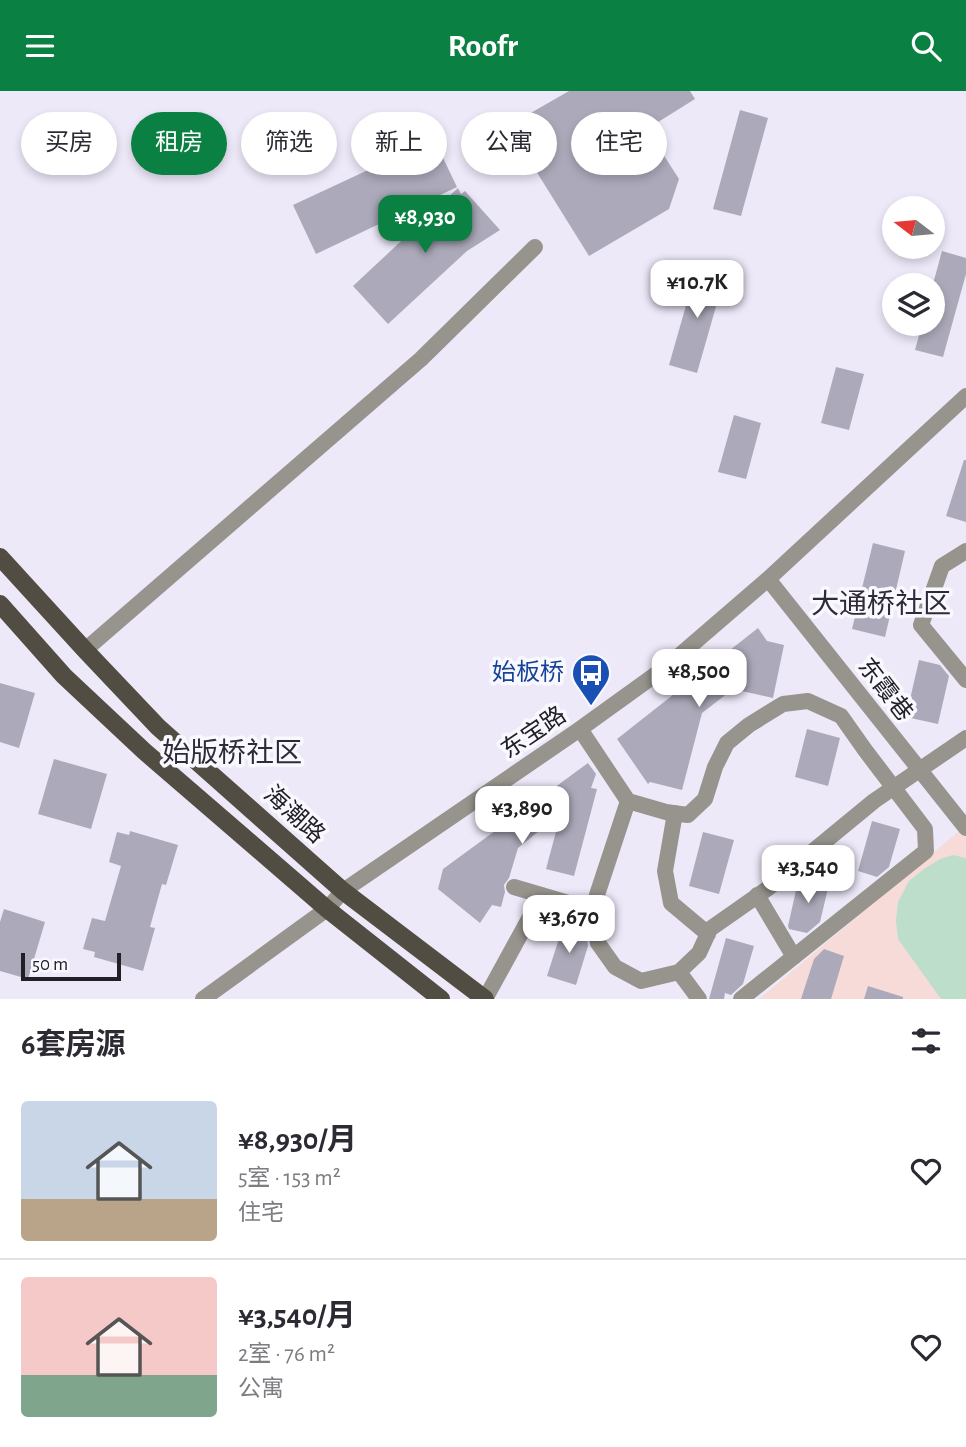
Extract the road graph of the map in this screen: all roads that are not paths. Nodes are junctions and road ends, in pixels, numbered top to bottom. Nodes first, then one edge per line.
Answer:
1 (535, 247) dead end
2 (966, 396) edge
3 (966, 551) edge
4 (0, 557) edge
5 (768, 579) junction
6 (0, 604) edge
7 (85, 650) junction
8 (966, 680) edge
9 (580, 729) junction
10 (966, 738) edge
11 (919, 769) junction
12 (893, 787) junction
13 (628, 801) junction
14 (675, 813) junction
15 (966, 828) edge
16 (514, 887) dead end
17 (343, 891) junction
18 (542, 895) junction
19 (757, 895) junction
20 (327, 909) junction
21 (592, 910) junction
22 (708, 934) junction
23 (794, 957) junction
24 (679, 972) junction
25 (203, 999) edge
26 (441, 999) edge
27 (485, 999) edge
28 (699, 999) edge
29 (741, 999) edge

1 - 7 street
2 - 5 street, 东宝路
3 - 8 street
4 - 7 main road, 海潮路
5 - 9 street, 东宝路
5 - 11 street, 东霞巷
6 - 20 main road, 海潮路
7 - 17 main road, 海潮路
9 - 13 street
9 - 17 street, 东宝路
10 - 11 street
11 - 12 street
11 - 15 street, 东霞巷
12 - 14 street
12 - 19 street
12 - 23 street
13 - 14 street
13 - 21 street
14 - 22 street
16 - 18 street
17 - 20 street, 东宝路
17 - 27 main road, 海潮路
18 - 21 street
18 - 27 street
19 - 22 street
19 - 23 street
20 - 25 street, 东宝路
20 - 26 main road, 海潮路
21 - 24 street
22 - 24 street
23 - 29 street
24 - 28 street

